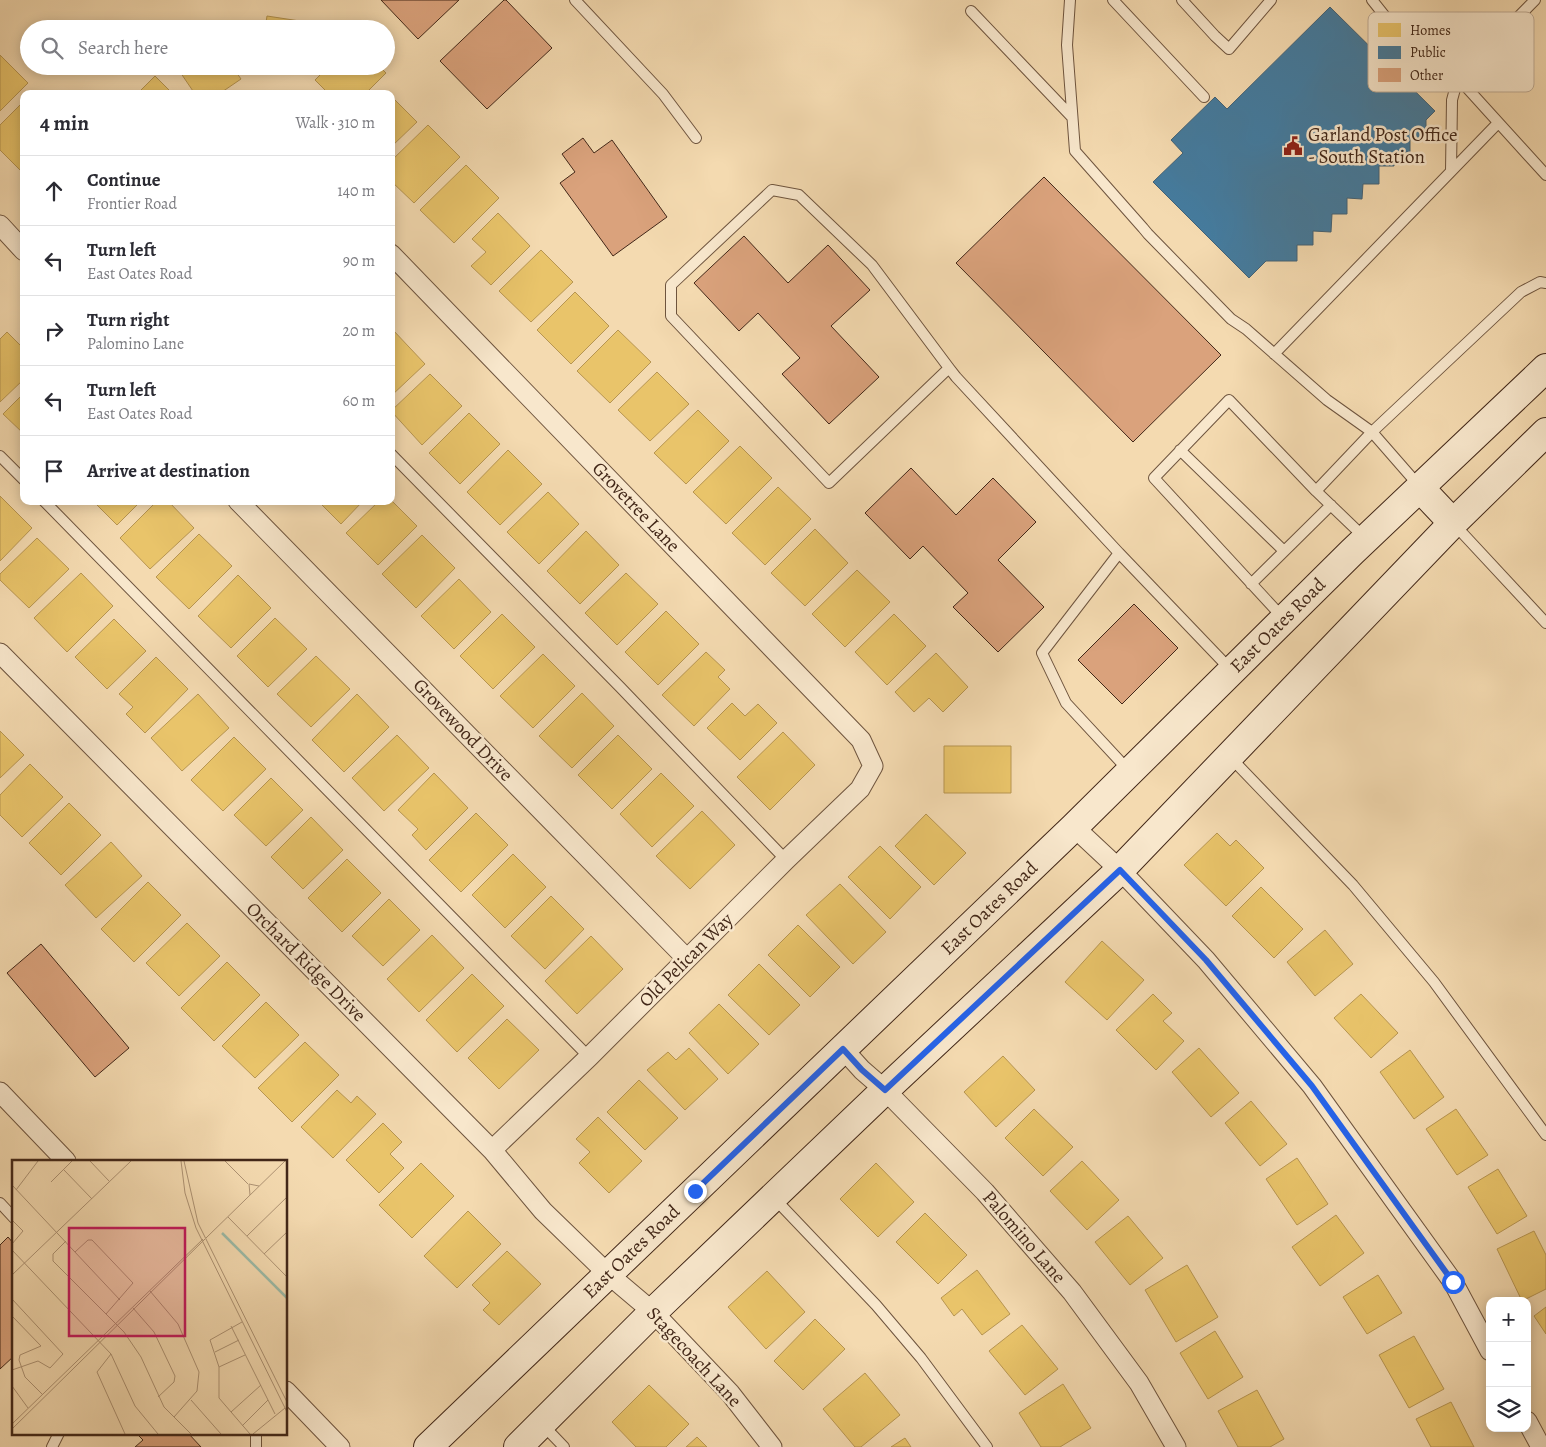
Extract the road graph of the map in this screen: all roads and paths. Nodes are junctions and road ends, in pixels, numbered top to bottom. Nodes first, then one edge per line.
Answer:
1 (574, 0) edge
2 (1070, 0) edge
3 (1113, 0) edge
4 (1182, 0) edge
5 (1271, 0) edge
6 (1372, 0) edge
7 (1535, 0) edge
8 (972, 11) dead end
9 (1382, 12) edge
10 (1523, 12) edge
11 (1454, 92) edge
12 (1470, 92) edge
13 (1204, 97) dead end
14 (1072, 117) junction
15 (1498, 123) junction
16 (696, 138) dead end
17 (1451, 171) junction
18 (1546, 175) edge
19 (0, 225) edge
20 (20, 248) edge
21 (395, 258) edge
22 (1546, 283) edge
23 (1274, 354) junction
24 (950, 368) junction
25 (1546, 368) edge
26 (1372, 432) junction
27 (1546, 432) edge
28 (1180, 450) junction
29 (0, 456) edge
30 (395, 458) edge
31 (20, 476) edge
32 (1420, 488) junction
33 (1316, 491) junction
34 (48, 505) edge
35 (242, 505) edge
36 (1331, 505) junction
37 (1452, 523) junction
38 (1366, 539) junction
39 (1284, 551) junction
40 (1119, 553) junction
41 (1251, 584) junction
42 (1284, 619) junction
43 (1546, 623) edge
44 (0, 653) edge
45 (1232, 671) junction
46 (1229, 756) junction
47 (873, 766) joint
48 (1130, 772) junction
49 (1074, 827) junction
50 (786, 860) junction
51 (1120, 870) junction
52 (687, 959) junction
53 (843, 1049) junction
54 (589, 1057) junction
55 (885, 1090) junction
56 (0, 1092) edge
57 (1546, 1135) edge
58 (492, 1150) junction
59 (65, 1160) edge
60 (773, 1197) junction
61 (0, 1203) edge
62 (12, 1216) edge
63 (608, 1274) junction
64 (653, 1312) junction
65 (1486, 1344) edge
66 (288, 1393) edge
67 (541, 1424) junction
68 (1531, 1428) edge
69 (58, 1434) edge
70 (256, 1434) edge
71 (52, 1447) edge
72 (256, 1447) edge
73 (340, 1447) edge
74 (428, 1447) edge
75 (518, 1447) edge
76 (564, 1447) edge
77 (772, 1447) edge
78 (988, 1447) edge
79 (1176, 1447) edge
80 (1541, 1447) edge

1 - 16 lane
2 - 14 lane
3 - 13 lane
4 - 5 lane
6 - 9 lane
7 - 10 lane
8 - 14 lane
11 - 17 lane
12 - 15 lane
14 - 23 lane
15 - 17 lane
15 - 18 lane
17 - 23 lane
19 - 20 street
21 - 47 street, Grovetree Lane
22 - 26 lane
23 - 26 lane
24 - 24 lane
24 - 40 lane
25 - 32 main road, East Oates Road
26 - 32 lane
26 - 33 lane
27 - 37 main road
28 - 33 lane
28 - 39 lane
28 - 41 lane
29 - 31 lane
30 - 50 lane
32 - 37 main road
32 - 38 main road, East Oates Road
33 - 36 lane
34 - 54 lane
35 - 52 street, Grovewood Drive
36 - 38 lane
36 - 39 lane
37 - 43 lane
37 - 46 main road
38 - 42 main road, East Oates Road
39 - 41 lane
40 - 45 lane
40 - 48 lane
41 - 42 lane
42 - 45 main road, East Oates Road
44 - 58 street, Orchard Ridge Drive
45 - 48 main road, East Oates Road
46 - 51 main road
46 - 57 lane
47 - 50 street, Old Pelican Way
48 - 49 main road, East Oates Road
49 - 51 street
49 - 53 main road, East Oates Road
50 - 52 street, Old Pelican Way
51 - 55 main road
51 - 65 street
52 - 54 street, Old Pelican Way
53 - 55 street, Palomino Lane
53 - 63 main road, East Oates Road
54 - 58 street, Old Pelican Way
55 - 60 main road
55 - 79 street, Palomino Lane
56 - 59 street
58 - 63 street, Orchard Ridge Drive
60 - 64 main road
60 - 78 lane
61 - 62 lane
63 - 64 street, Stagecoach Lane
63 - 74 main road, East Oates Road
64 - 67 main road
64 - 77 street, Stagecoach Lane
66 - 73 street
67 - 75 main road
67 - 76 lane
68 - 80 street
69 - 71 lane
70 - 72 lane

